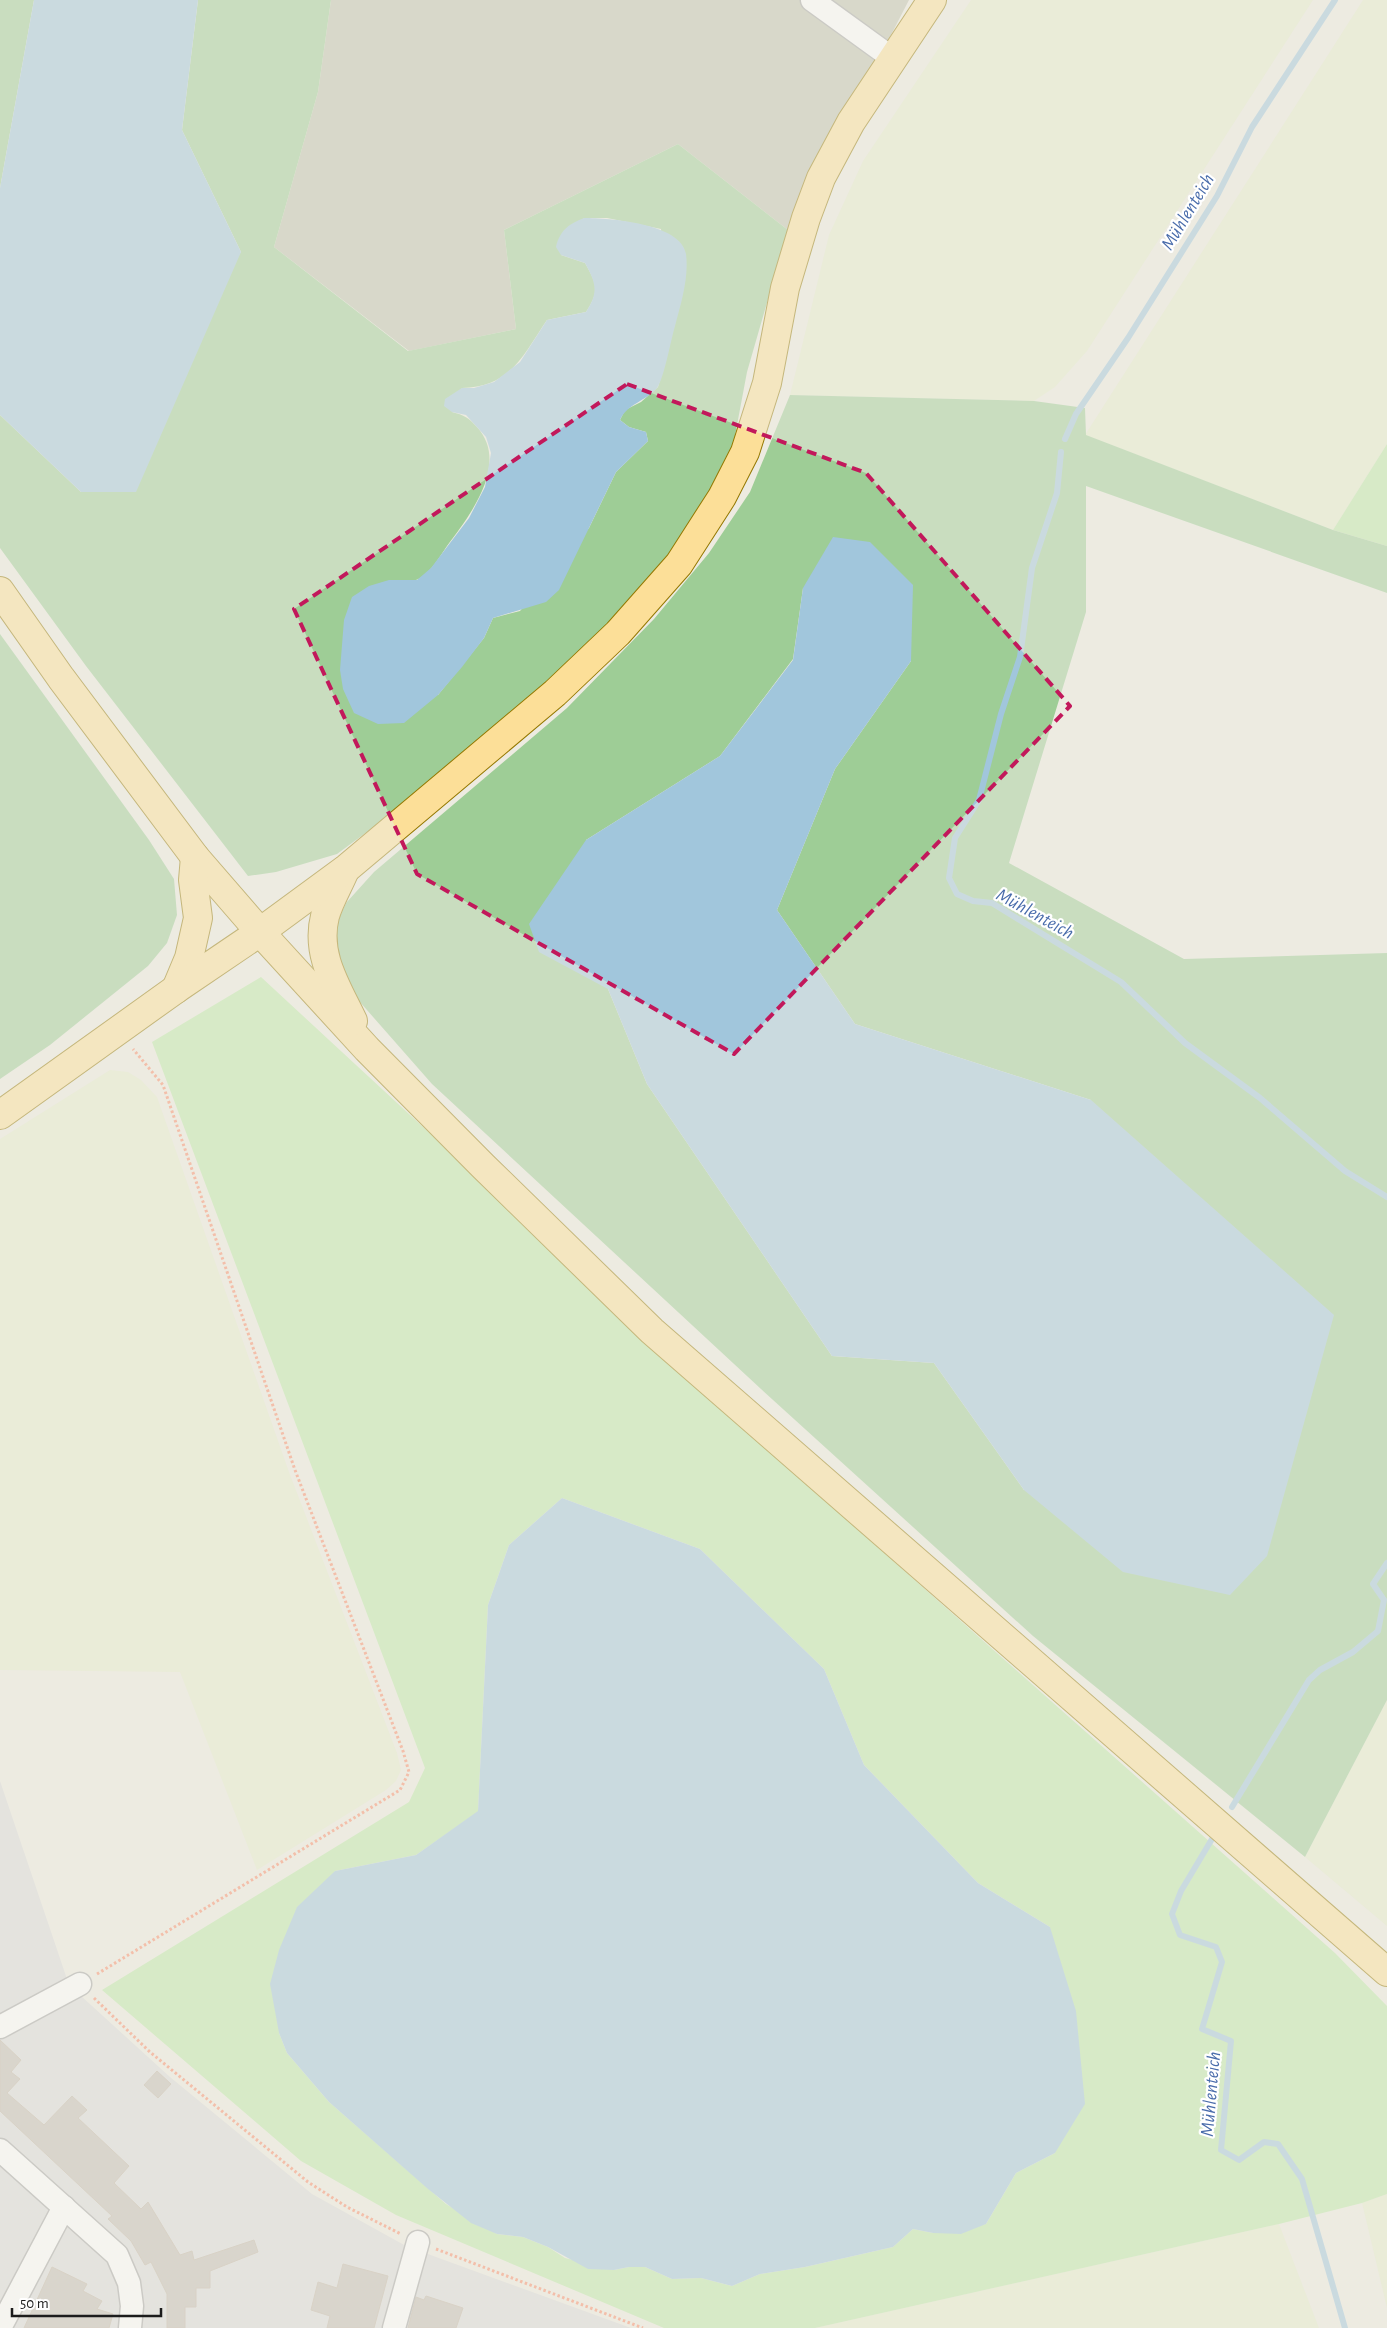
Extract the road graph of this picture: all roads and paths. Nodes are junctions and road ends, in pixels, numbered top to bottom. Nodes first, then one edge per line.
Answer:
1 (812, 0) edge
2 (932, 0) edge
3 (892, 58) junction
4 (0, 591) edge
5 (195, 856) junction
6 (347, 868) junction
7 (260, 932) junction
8 (176, 989) junction
9 (118, 1031) junction
10 (367, 1049) junction
11 (0, 1115) edge
12 (1387, 1972) edge
13 (80, 1984) junction
14 (0, 2027) edge
15 (0, 2150) edge
16 (64, 2207) junction
17 (418, 2242) junction
18 (0, 2328) edge
19 (130, 2328) edge
20 (394, 2328) edge
21 (643, 2328) edge

1 - 3 street
2 - 3 main road
3 - 6 main road
4 - 5 main road
5 - 7 main road
5 - 8 main road
6 - 7 main road
6 - 10 main road
7 - 8 main road
7 - 10 main road
8 - 9 main road
9 - 11 main road
9 - 13 path
10 - 12 main road
13 - 14 street
13 - 17 path
15 - 16 street
16 - 18 street
16 - 19 street
17 - 20 street
17 - 21 path

